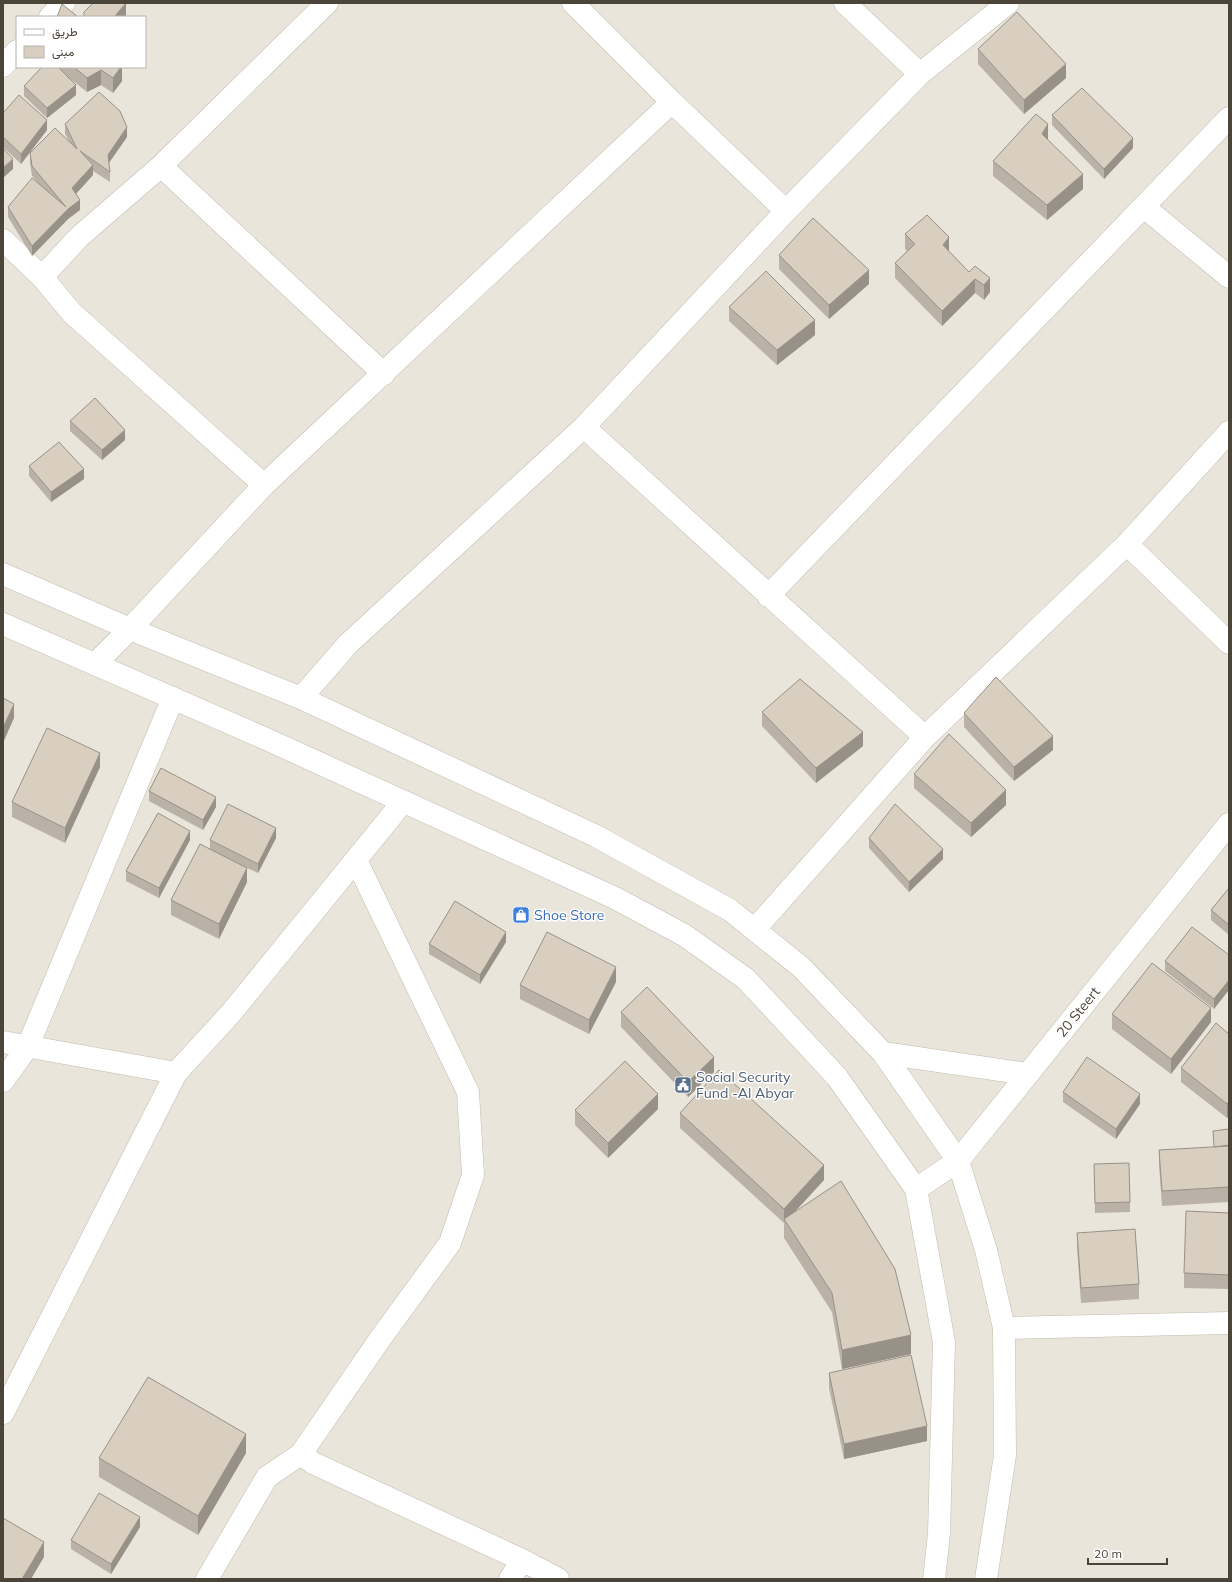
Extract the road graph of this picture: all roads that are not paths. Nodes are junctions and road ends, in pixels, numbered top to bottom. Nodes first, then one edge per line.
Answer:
1 (64, 3) edge
2 (327, 3) edge
3 (573, 3) edge
4 (845, 3) edge
5 (1008, 3) edge
6 (51, 16) edge
7 (16, 52) edge
8 (3, 66) edge
9 (920, 74) junction
10 (672, 102) junction
11 (1229, 118) edge
12 (160, 166) junction
13 (1144, 207) junction
14 (786, 211) junction
15 (3, 240) edge
16 (42, 277) junction
17 (1229, 277) edge
18 (384, 374) junction
19 (584, 427) junction
20 (1229, 432) edge
21 (264, 485) junction
22 (1127, 544) junction
23 (3, 574) edge
24 (768, 596) junction
25 (3, 624) edge
26 (130, 629) junction
27 (1229, 643) edge
28 (95, 664) junction
29 (173, 698) junction
30 (301, 698) junction
31 (925, 737) junction
32 (402, 803) junction
33 (1229, 824) edge
34 (356, 860) junction
35 (755, 929) junction
36 (3, 1042) edge
37 (28, 1046) junction
38 (883, 1053) junction
39 (176, 1073) junction
40 (1028, 1074) junction
41 (3, 1081) edge
42 (958, 1161) junction
43 (916, 1189) junction
44 (1229, 1323) edge
45 (1004, 1328) junction
46 (3, 1413) edge
47 (301, 1454) junction
48 (522, 1560) junction
49 (207, 1579) edge
50 (510, 1579) edge
51 (558, 1579) edge
52 (934, 1579) edge
53 (986, 1579) edge

1 - 6 street
2 - 12 street
3 - 10 street
4 - 9 street
5 - 9 street
7 - 8 street
9 - 14 street
10 - 14 street
10 - 18 street
11 - 13 street
12 - 16 street
12 - 18 street
13 - 17 street
13 - 24 street
14 - 19 street
15 - 16 street
16 - 21 street
18 - 21 street
19 - 24 street
19 - 30 street
20 - 22 street
21 - 26 street
22 - 27 street
22 - 31 street
23 - 26 street
24 - 31 street
25 - 28 street
26 - 28 street
26 - 30 street
28 - 29 street
29 - 32 street
29 - 37 street
30 - 35 street
31 - 35 street
32 - 34 street
32 - 43 street
33 - 40 street, 20 Steert
34 - 39 street
34 - 47 street
35 - 38 street
36 - 37 street
37 - 39 street
37 - 41 street
38 - 40 street
38 - 42 street
39 - 46 street
40 - 42 street, 20 Steert
42 - 43 street, 20 Steert
42 - 45 street
43 - 52 street
44 - 45 street
45 - 53 street
47 - 48 street
47 - 49 street
48 - 50 street
48 - 51 street

